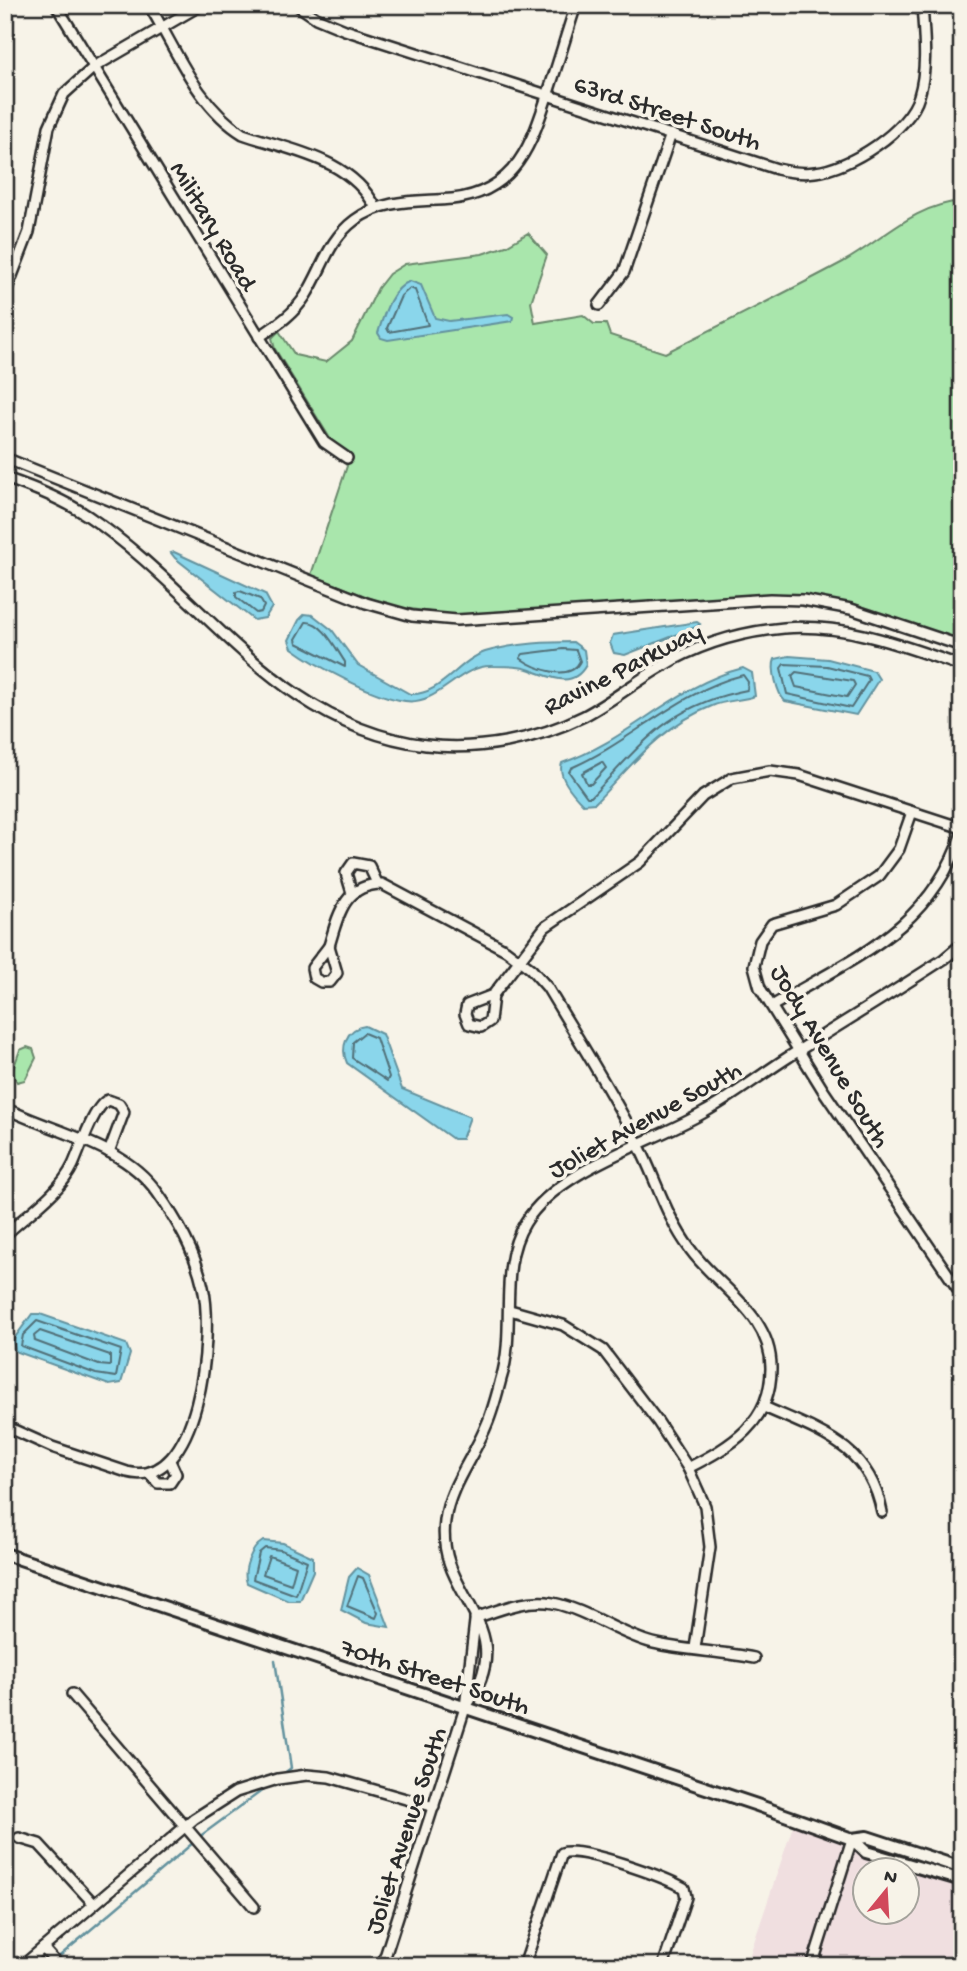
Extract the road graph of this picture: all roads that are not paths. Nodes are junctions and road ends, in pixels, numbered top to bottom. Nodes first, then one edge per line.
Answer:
1 (56, 5) edge
2 (149, 5) edge
3 (201, 5) edge
4 (297, 5) edge
5 (576, 5) edge
6 (922, 5) edge
7 (162, 27) junction
8 (94, 67) junction
9 (548, 94) junction
10 (671, 134) junction
11 (376, 208) junction
12 (5, 294) edge
13 (599, 305) dead end
14 (259, 337) junction
15 (5, 458) edge
16 (347, 458) dead end
17 (5, 478) edge
18 (962, 646) edge
19 (962, 666) edge
20 (912, 812) junction
21 (962, 830) edge
22 (377, 883) junction
23 (352, 893) junction
24 (962, 944) edge
25 (329, 946) dead end
26 (518, 959) junction
27 (493, 995) dead end
28 (772, 1006) junction
29 (799, 1051) junction
30 (5, 1108) edge
31 (84, 1141) junction
32 (639, 1145) junction
33 (109, 1152) junction
34 (5, 1235) edge
35 (962, 1295) edge
36 (510, 1310) junction
37 (764, 1407) junction
38 (5, 1426) edge
39 (170, 1461) junction
40 (688, 1468) junction
41 (150, 1474) junction
42 (882, 1512) dead end
43 (5, 1554) edge
44 (475, 1618) junction
45 (695, 1648) junction
46 (754, 1658) dead end
47 (72, 1694) dead end
48 (466, 1708) junction
49 (434, 1807) junction
50 (184, 1826) junction
51 (19, 1838) dead end
52 (852, 1839) junction
53 (962, 1868) edge
54 (962, 1880) edge
55 (94, 1905) junction
56 (254, 1907) dead end
57 (43, 1948) junction
58 (22, 1966) edge
59 (59, 1966) edge
60 (382, 1966) edge
61 (524, 1966) edge
62 (663, 1966) edge
63 (812, 1966) edge

1 - 8 street, Military Road
2 - 7 street
3 - 7 street
4 - 9 street, 63rd Street South
5 - 9 street
6 - 10 street, 63rd Street South
7 - 8 street
7 - 11 street
8 - 12 street
8 - 14 street, Military Road
9 - 10 street, 63rd Street South
9 - 11 street
10 - 13 street
11 - 14 street
14 - 16 street, Military Road
15 - 18 street, Ravine Parkway
17 - 19 street, Ravine Parkway
20 - 21 street
20 - 26 street
20 - 28 street, Jody Avenue South
21 - 28 street
22 - 23 street
22 - 23 street
22 - 26 street
23 - 25 street
24 - 29 street, Joliet Avenue South
26 - 27 street
26 - 32 street
28 - 29 street, Jody Avenue South
29 - 32 street, Joliet Avenue South
29 - 35 street, Jody Avenue South
30 - 31 street
31 - 33 street
31 - 33 street
31 - 34 street
32 - 36 street, Joliet Avenue South
32 - 37 street
33 - 39 street
36 - 40 street
36 - 44 street, Joliet Avenue South
37 - 40 street
37 - 42 street
38 - 41 street
39 - 41 street
39 - 41 street
40 - 45 street
43 - 48 main road, 70th Street South
44 - 45 street
44 - 48 street, Joliet Avenue South
44 - 48 street, Joliet Avenue South
45 - 46 street
47 - 50 street
48 - 49 street, Joliet Avenue South
48 - 52 main road, 70th Street South
49 - 50 street
49 - 60 street, Joliet Avenue South
50 - 55 street
50 - 56 street
51 - 55 street
52 - 53 main road, 70th Street South
52 - 54 main road, 70th Street South
52 - 63 street
55 - 57 street
57 - 58 street
57 - 59 street
61 - 62 street

